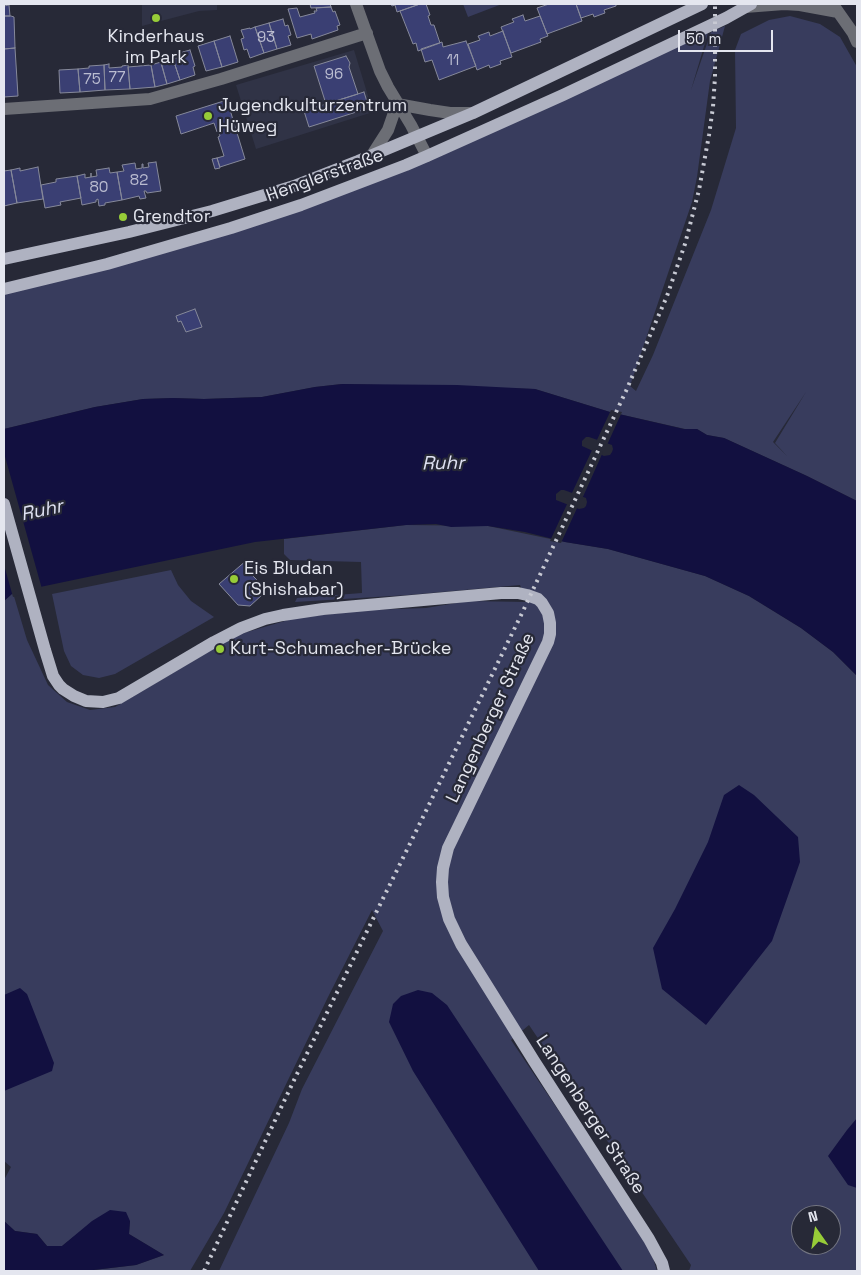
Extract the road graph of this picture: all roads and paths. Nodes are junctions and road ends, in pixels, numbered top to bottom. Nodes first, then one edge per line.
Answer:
1 (356, 4) edge
2 (702, 4) edge
3 (748, 6) edge
4 (835, 8) edge
5 (367, 33) junction
6 (857, 42) edge
7 (397, 104) junction
8 (4, 109) edge
9 (472, 112) junction
10 (417, 136) junction
11 (372, 155) junction
12 (428, 156) junction
13 (4, 259) edge
14 (4, 289) edge
15 (4, 504) edge
16 (664, 1271) edge

1 - 5 street
2 - 9 main road, Henglerstraße
3 - 4 street
3 - 12 main road, Henglerstraße
4 - 6 street
5 - 7 street
5 - 8 street
7 - 9 street
7 - 10 street
7 - 11 street
9 - 10 main road, Henglerstraße
10 - 11 main road, Henglerstraße
10 - 12 street
11 - 13 main road, Henglerstraße
12 - 14 main road, Henglerstraße
15 - 16 main road, Langenberger Straße

